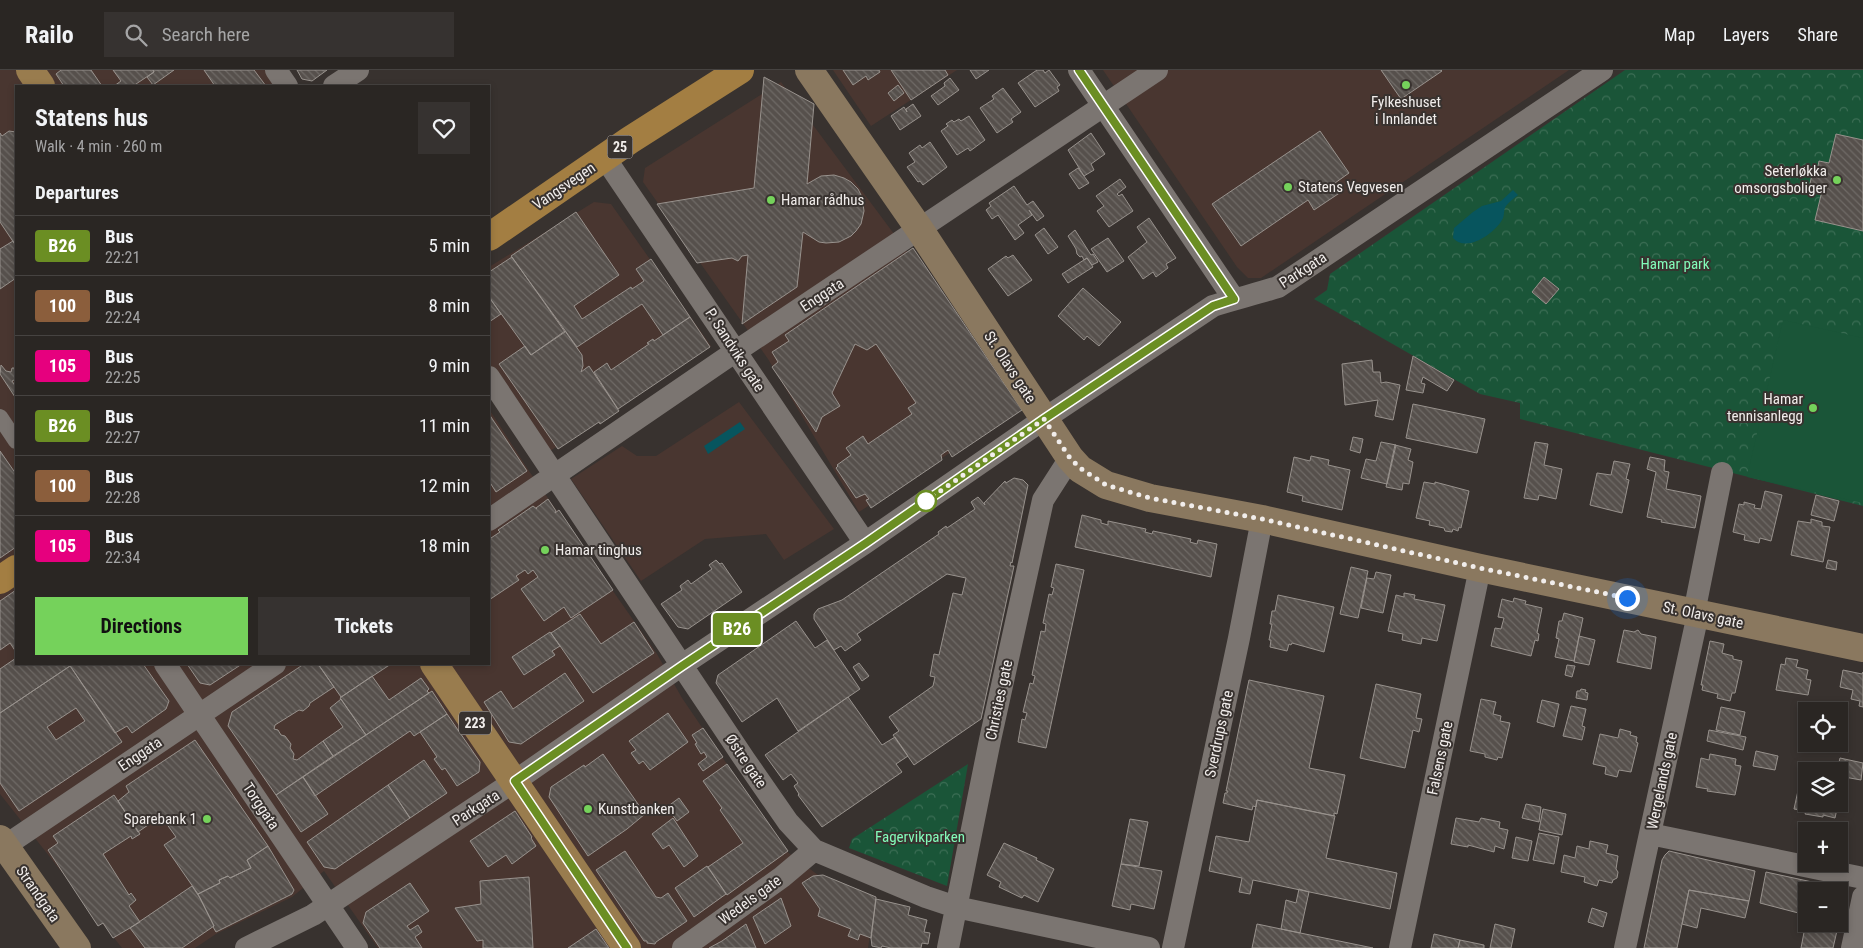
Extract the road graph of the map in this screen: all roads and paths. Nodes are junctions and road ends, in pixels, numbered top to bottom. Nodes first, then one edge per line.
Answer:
1 (30, 70) edge
2 (276, 70) edge
3 (358, 70) edge
4 (740, 70) edge
5 (809, 70) edge
6 (1079, 70) edge
7 (1157, 70) edge
8 (1602, 70) edge
9 (40, 85) edge
10 (286, 85) edge
11 (336, 85) edge
12 (1103, 106) junction
13 (605, 158) junction
14 (920, 230) junction
15 (490, 236) edge
16 (1234, 299) junction
17 (737, 351) junction
18 (490, 378) edge
19 (0, 417) edge
20 (1044, 419) junction
21 (15, 440) edge
22 (1070, 458) junction
23 (1722, 473) dead end
24 (555, 475) junction
25 (490, 519) edge
26 (1262, 519) junction
27 (866, 543) junction
28 (1480, 568) junction
29 (15, 570) edge
30 (0, 580) edge
31 (1696, 613) junction
32 (1863, 648) edge
33 (166, 665) edge
34 (273, 665) edge
35 (435, 665) edge
36 (682, 666) junction
37 (198, 714) junction
38 (515, 781) junction
39 (1650, 834) junction
40 (2, 842) edge
41 (814, 850) junction
42 (1863, 878) edge
43 (1863, 897) edge
44 (328, 905) junction
45 (956, 907) junction
46 (77, 948) edge
47 (246, 948) edge
48 (357, 948) edge
49 (628, 948) edge
50 (683, 948) edge
51 (948, 948) edge
52 (1149, 948) edge
53 (1173, 948) edge
54 (1400, 948) edge
55 (1626, 948) edge
56 (1852, 948) edge

1 - 9 main road
2 - 10 street
3 - 11 street
4 - 13 highway, Vangsvegen / 25
5 - 14 main road, St. Olavs gate
6 - 12 street
7 - 12 street, Enggata
8 - 16 street, Parkgata
12 - 14 street, Enggata
12 - 16 street
13 - 15 highway, Vangsvegen / 25
13 - 17 street, P. Sandviks gate
14 - 17 street, Enggata
14 - 20 main road, St. Olavs gate
16 - 20 street, Parkgata
17 - 24 street, Enggata
17 - 27 street, P. Sandviks gate
18 - 24 street, Østre gate
19 - 21 street
20 - 22 main road, St. Olavs gate
20 - 27 street, Parkgata
22 - 26 main road, St. Olavs gate
22 - 45 street, Christies gate
23 - 31 street, Wergelands gate
24 - 25 street, Enggata
24 - 36 street, Østre gate
26 - 28 main road, St. Olavs gate
26 - 53 street, Sverdrups gate
27 - 36 street, Parkgata
28 - 31 main road, St. Olavs gate
28 - 54 street, Falsens gate
29 - 30 highway
31 - 32 main road, St. Olavs gate
31 - 39 street, Wergelands gate
33 - 37 street, Torggata
34 - 37 street, Enggata
35 - 38 main road, 223
36 - 38 street, Parkgata
36 - 41 street, Østre gate
37 - 40 street, Enggata
37 - 44 street, Torggata
38 - 44 street, Parkgata
38 - 49 main road, 223
39 - 42 street
39 - 55 street, Wergelands gate
40 - 46 main road, Strandgata
41 - 45 street, Østre gate
41 - 50 street, Wedels gate
43 - 56 street
44 - 47 street, Parkgata
44 - 48 street, Torggata
45 - 51 street, Christies gate
45 - 52 street, Østre gate

